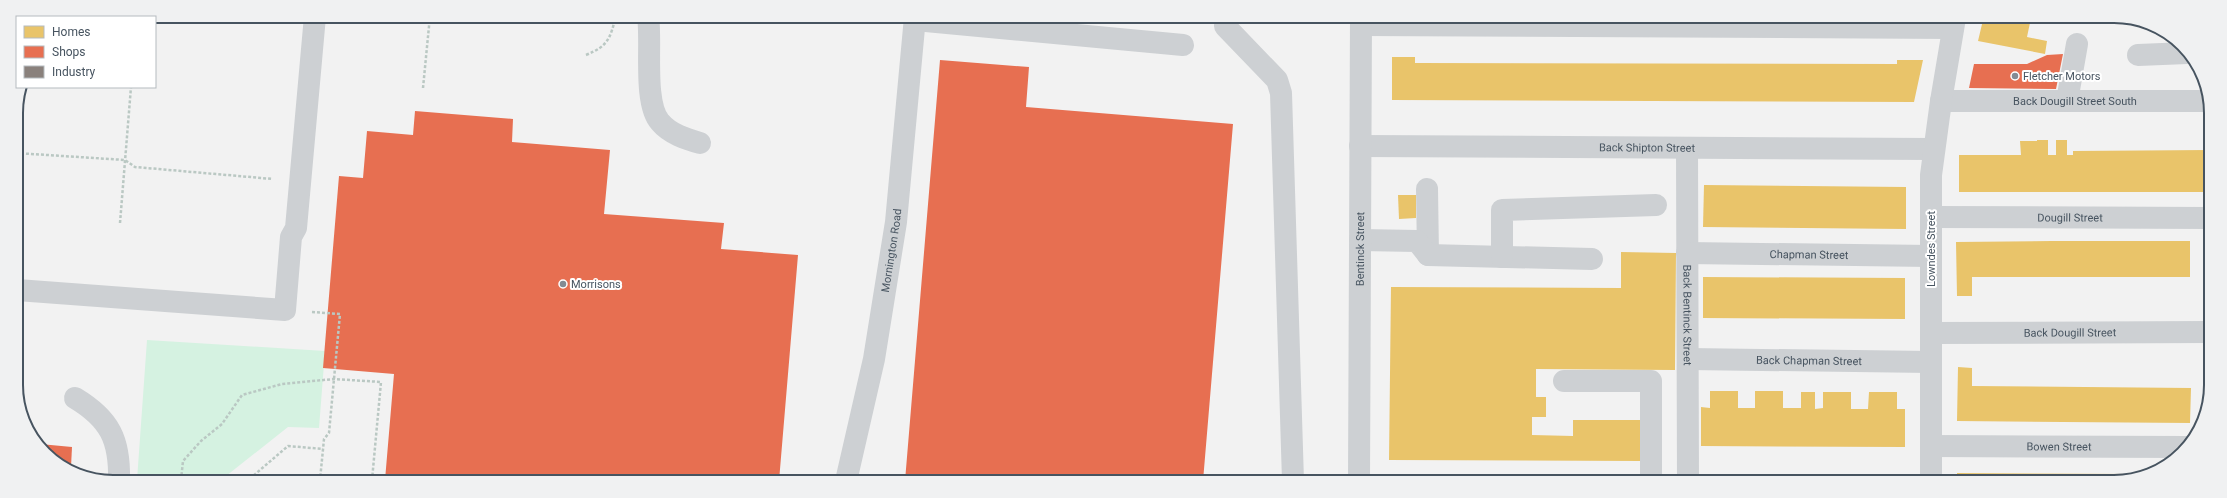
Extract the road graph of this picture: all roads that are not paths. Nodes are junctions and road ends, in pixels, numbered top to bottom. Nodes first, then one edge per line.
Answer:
1 (314, 23) edge
2 (648, 23) edge
3 (915, 23) edge
4 (965, 23) edge
5 (1361, 23) edge
6 (1954, 23) edge
7 (1225, 26) dead end
8 (2077, 44) dead end
9 (1183, 45) dead end
10 (2181, 53) edge
11 (2138, 55) dead end
12 (1941, 101) junction
13 (2067, 101) junction
14 (2203, 101) edge
15 (700, 143) dead end
16 (1360, 146) junction
17 (1687, 148) junction
18 (1934, 149) junction
19 (1427, 189) dead end
20 (1656, 206) dead end
21 (1931, 217) junction
22 (2204, 218) edge
23 (1360, 240) junction
24 (1687, 253) junction
25 (1428, 255) junction
26 (1502, 256) junction
27 (1931, 256) junction
28 (1592, 259) dead end
29 (23, 290) edge
30 (2204, 332) edge
31 (1931, 334) junction
32 (1688, 359) junction
33 (1931, 362) junction
34 (1564, 381) dead end
35 (75, 398) dead end
36 (1931, 446) junction
37 (2179, 447) edge
38 (120, 475) edge
39 (847, 475) edge
40 (1293, 475) edge
41 (1359, 475) edge
42 (1651, 475) edge
43 (1688, 475) edge
44 (1931, 475) edge

1 - 29 street
2 - 15 street
3 - 39 street, Mornington Road
4 - 9 street
5 - 16 street, Bentinck Street
6 - 12 street, Lowndes Street
7 - 40 street
8 - 13 street
10 - 11 street
12 - 13 street, Back Dougill Street South
12 - 18 street, Lowndes Street
13 - 14 street, Back Dougill Street South
16 - 17 street, Back Shipton Street
16 - 23 street, Bentinck Street
17 - 18 street, Back Shipton Street
17 - 24 street, Back Bentinck Street
18 - 21 street, Lowndes Street
19 - 25 street
20 - 26 street
21 - 22 street, Dougill Street
21 - 27 street, Lowndes Street
23 - 25 street
23 - 41 street, Bentinck Street
24 - 27 street, Chapman Street
24 - 32 street, Back Bentinck Street
25 - 26 street
26 - 28 street
27 - 31 street, Lowndes Street
30 - 31 street, Back Dougill Street
31 - 33 street, Lowndes Street
32 - 33 street, Back Chapman Street
32 - 43 street, Back Bentinck Street
33 - 36 street, Lowndes Street
34 - 42 street
35 - 38 street
36 - 37 street, Bowen Street
36 - 44 street, Lowndes Street

